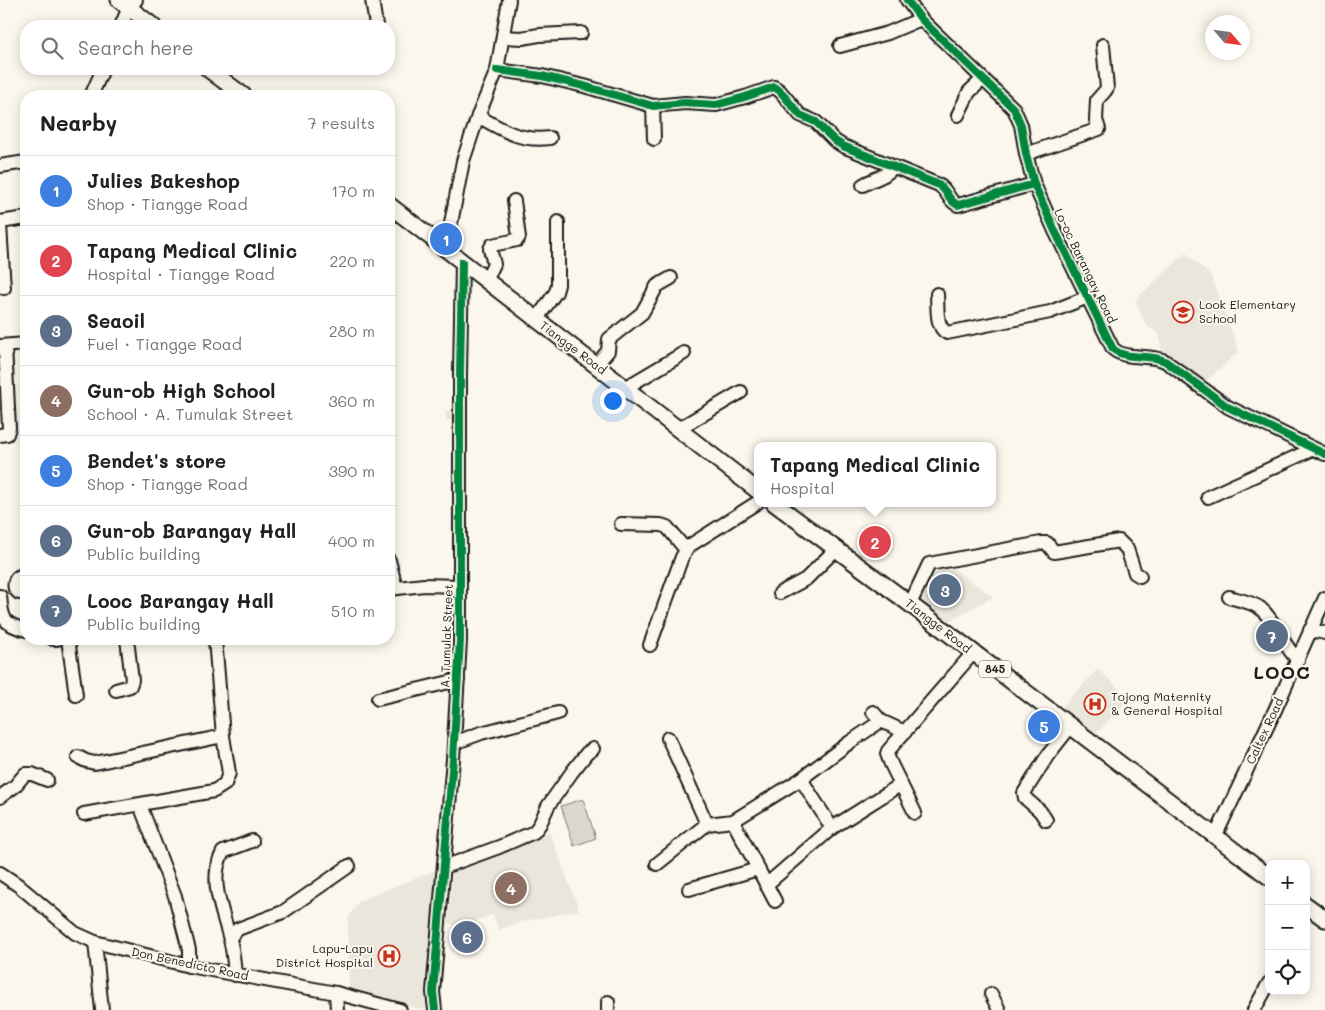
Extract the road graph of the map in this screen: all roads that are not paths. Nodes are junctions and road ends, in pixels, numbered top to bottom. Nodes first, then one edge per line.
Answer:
1 (372, 0) edge
2 (509, 0) edge
3 (907, 0) edge
4 (128, 2) edge
5 (921, 19) junction
6 (123, 20) edge
7 (147, 20) edge
8 (375, 20) edge
9 (581, 34) dead end
10 (503, 37) junction
11 (1103, 45) dead end
12 (840, 46) dead end
13 (498, 70) junction
14 (100, 75) edge
15 (216, 75) edge
16 (982, 80) junction
17 (93, 90) edge
18 (236, 90) edge
19 (653, 106) junction
20 (958, 115) dead end
21 (478, 116) junction
22 (550, 138) dead end
23 (654, 139) dead end
24 (1026, 154) junction
25 (20, 163) edge
26 (0, 166) edge
27 (893, 167) junction
28 (1034, 184) junction
29 (863, 185) dead end
30 (514, 201) dead end
31 (395, 210) edge
32 (20, 219) edge
33 (558, 222) dead end
34 (0, 223) edge
35 (446, 249) junction
36 (462, 262) junction
37 (671, 278) dead end
38 (486, 281) junction
39 (4, 288) dead end
40 (937, 294) dead end
41 (1088, 297) junction
42 (536, 320) junction
43 (20, 345) edge
44 (3, 346) edge
45 (684, 352) dead end
46 (596, 365) junction
47 (625, 388) junction
48 (741, 392) dead end
49 (678, 429) junction
50 (0, 436) edge
51 (1319, 452) edge
52 (754, 488) edge
53 (1208, 497) dead end
54 (754, 505) edge
55 (779, 507) edge
56 (621, 524) dead end
57 (836, 549) junction
58 (686, 550) junction
59 (1140, 576) dead end
60 (20, 577) edge
61 (460, 586) junction
62 (395, 589) edge
63 (20, 593) edge
64 (780, 593) dead end
65 (0, 596) edge
66 (1230, 596) dead end
67 (1325, 598) edge
68 (910, 604) junction
69 (20, 628) edge
70 (1310, 630) junction
71 (1325, 633) edge
72 (69, 645) edge
73 (128, 645) edge
74 (215, 645) edge
75 (650, 645) dead end
76 (973, 653) junction
77 (1298, 660) junction
78 (458, 680) junction
79 (116, 690) dead end
80 (76, 695) dead end
81 (378, 698) dead end
82 (558, 713) dead end
83 (1070, 727) junction
84 (905, 732) junction
85 (223, 736) junction
86 (668, 738) dead end
87 (454, 743) junction
88 (593, 749) dead end
89 (78, 757) dead end
90 (801, 779) junction
91 (47, 780) dead end
92 (900, 785) junction
93 (0, 797) edge
94 (140, 805) junction
95 (916, 812) dead end
96 (84, 814) dead end
97 (1046, 820) dead end
98 (733, 821) junction
99 (707, 824) junction
100 (832, 828) junction
101 (1215, 837) junction
102 (252, 841) dead end
103 (657, 864) dead end
104 (349, 866) dead end
105 (444, 867) junction
106 (758, 869) junction
107 (0, 873) edge
108 (1265, 874) edge
109 (766, 885) junction
110 (689, 889) dead end
111 (775, 901) dead end
112 (1310, 908) edge
113 (1325, 920) edge
114 (230, 937) junction
115 (95, 942) junction
116 (189, 966) junction
117 (235, 975) junction
118 (1265, 990) edge
119 (336, 994) junction
120 (991, 994) dead end
121 (102, 1010) edge
122 (337, 1010) edge
123 (400, 1010) edge
124 (435, 1010) edge
125 (999, 1010) edge
126 (1254, 1010) edge

1 - 8 street
2 - 10 street
3 - 5 street, Lo-oc Barangay Road
4 - 6 street
4 - 7 main road
5 - 12 street
5 - 16 street, Lo-oc Barangay Road
9 - 10 street
10 - 13 street
11 - 24 street
13 - 19 street
13 - 21 street
14 - 17 street
15 - 18 main road
16 - 20 street
16 - 24 street, Lo-oc Barangay Road
19 - 23 street
19 - 27 street
21 - 22 street
21 - 35 street
24 - 28 street, Lo-oc Barangay Road
25 - 26 street
27 - 28 street
27 - 29 street
28 - 41 street, Lo-oc Barangay Road
30 - 38 street
31 - 35 main road, Tiangge Road
32 - 34 street
33 - 42 street
34 - 39 street
35 - 36 main road, Tiangge Road
36 - 38 main road, Tiangge Road
36 - 61 street, A. Tumulak Street
37 - 46 street
38 - 42 main road, Tiangge Road
40 - 41 street
41 - 51 street, Lo-oc Barangay Road
42 - 46 main road, Tiangge Road
43 - 44 street
44 - 50 street
45 - 47 street
46 - 47 main road, Tiangge Road
47 - 49 main road, Tiangge Road
48 - 49 street
49 - 52 main road, Tiangge Road
51 - 53 street
54 - 58 street
55 - 57 main road, Tiangge Road / 845
56 - 58 street
57 - 64 street
57 - 68 main road, Tiangge Road / 845
58 - 75 street
59 - 68 street
60 - 63 street
61 - 62 street
61 - 78 street, A. Tumulak Street
65 - 69 street
66 - 77 street
67 - 70 street, Caltex Road
68 - 76 main road, Tiangge Road / 845
70 - 71 street
70 - 77 street, Caltex Road
72 - 80 street
73 - 79 street
74 - 85 street
76 - 83 main road, Tiangge Road / 845
76 - 84 street
77 - 101 street, Caltex Road
78 - 81 street
78 - 87 street, A. Tumulak Street
82 - 87 street
83 - 97 street
83 - 101 main road, Tiangge Road / 845
84 - 90 street
84 - 92 street
85 - 89 street
85 - 94 street
86 - 99 street
87 - 105 street, A. Tumulak Street
88 - 105 street
90 - 98 street
90 - 100 street
91 - 93 street
92 - 95 street
92 - 100 street
94 - 96 street
94 - 116 street
98 - 99 street
98 - 106 street
99 - 103 street
100 - 109 street
101 - 108 main road, Tiangge Road / 845
102 - 114 street
104 - 114 street
105 - 124 street, A. Tumulak Street
106 - 109 street
106 - 110 street
107 - 115 street, Don Benedicto Road
109 - 111 street
112 - 113 main road
114 - 117 street
115 - 116 street, Don Benedicto Road
115 - 121 street
116 - 117 street, Don Benedicto Road
117 - 119 street, Don Benedicto Road
118 - 126 street
119 - 122 street
119 - 123 street, Don Benedicto Road
120 - 125 street

